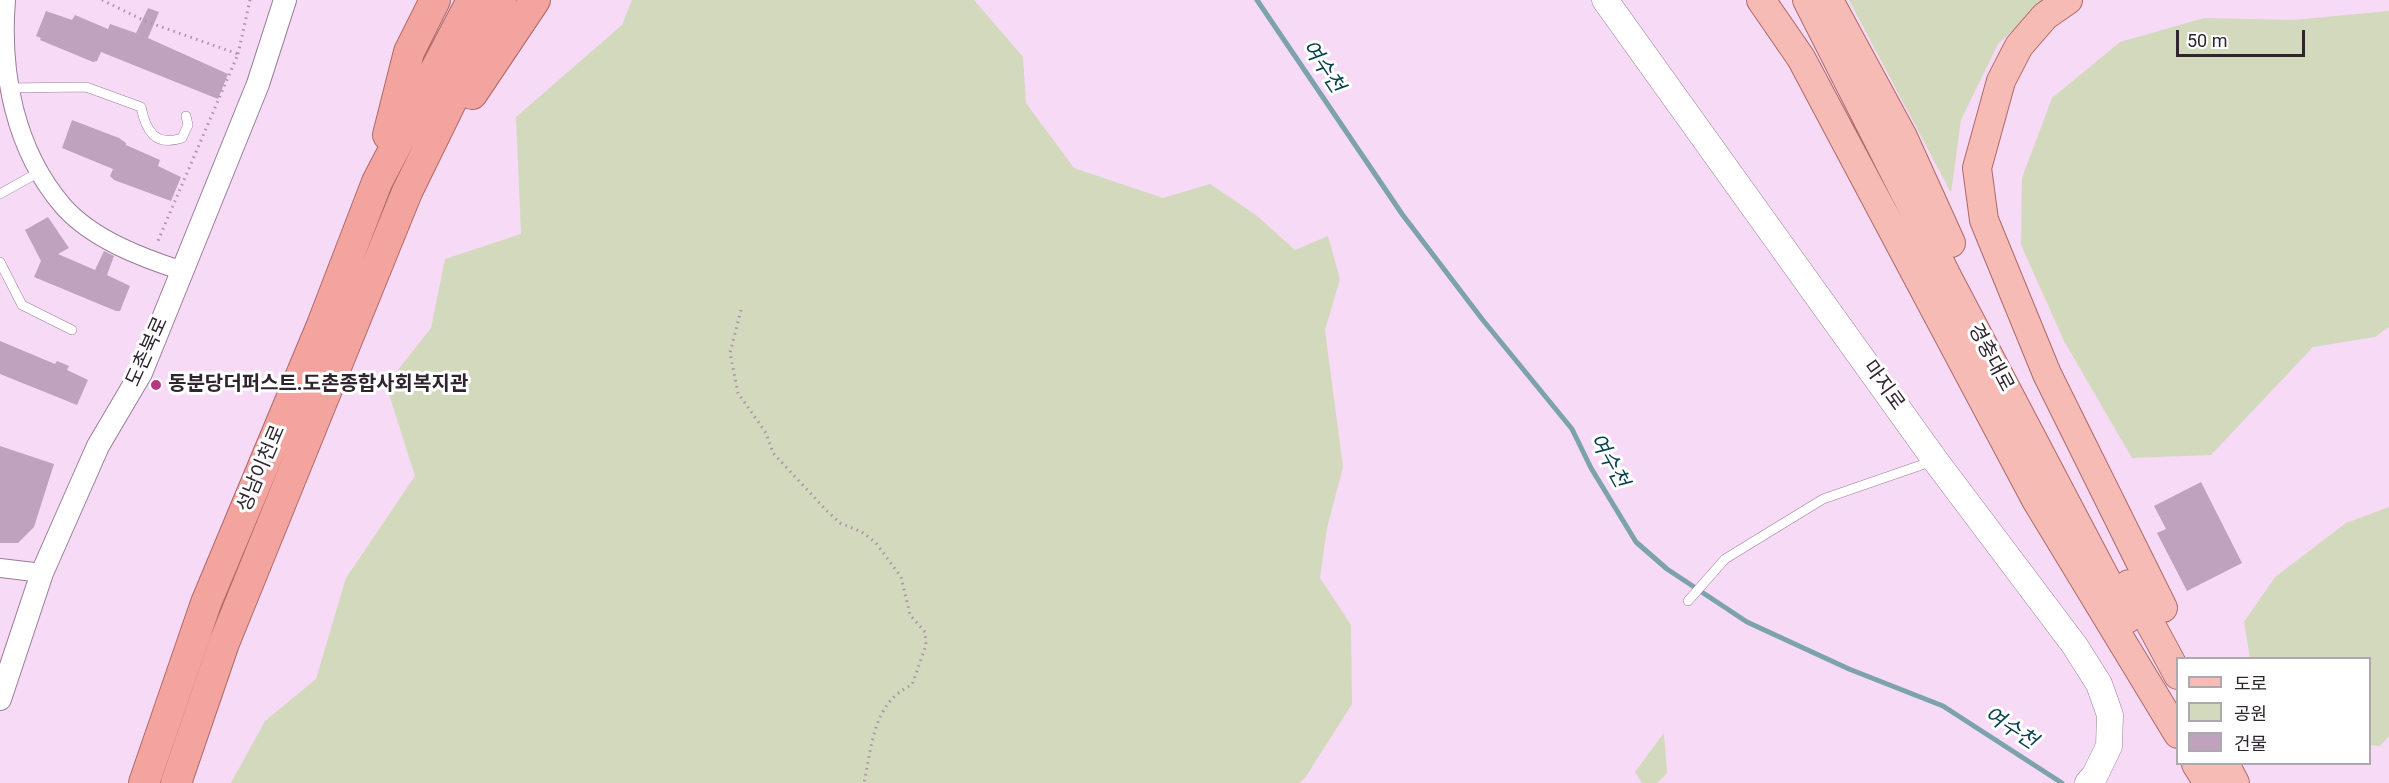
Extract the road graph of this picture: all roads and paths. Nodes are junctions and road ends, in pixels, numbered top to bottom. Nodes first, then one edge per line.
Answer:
1 (6, 0) edge
2 (250, 0) edge
3 (285, 0) edge
4 (435, 0) edge
5 (471, 0) edge
6 (501, 0) edge
7 (535, 0) edge
8 (1605, 0) edge
9 (1761, 0) edge
10 (1784, 0) edge
11 (1807, 0) edge
12 (1829, 0) edge
13 (1843, 0) edge
14 (2068, 0) edge
15 (238, 54) dead end
16 (8, 88) junction
17 (186, 116) dead end
18 (1903, 137) junction
19 (40, 171) junction
20 (377, 182) junction
21 (407, 192) junction
22 (0, 194) edge
23 (0, 262) edge
24 (183, 271) junction
25 (1949, 280) junction
26 (741, 310) dead end
27 (72, 330) dead end
28 (1935, 460) junction
29 (0, 568) edge
30 (42, 573) junction
31 (1690, 598) dead end
32 (2188, 657) edge
33 (2176, 671) edge
34 (0, 699) edge
35 (2176, 710) edge
36 (2176, 731) edge
37 (2198, 765) edge
38 (2205, 765) edge
39 (2223, 776) edge
40 (2091, 779) edge
41 (144, 783) edge
42 (176, 783) edge
43 (864, 783) edge

1 - 16 street
2 - 15 path
3 - 24 street, 도촌북로
4 - 20 highway
5 - 20 highway, 성남이천로
6 - 21 highway, 성남이천로
7 - 21 highway
8 - 28 main road, 마지로
9 - 36 main road
10 - 25 main road
11 - 25 main road, 경충대로
12 - 18 main road, 경충대로
13 - 18 main road
14 - 32 main road
16 - 17 lane
16 - 19 street
18 - 33 main road, 경충대로
19 - 22 lane
19 - 24 street
20 - 41 highway, 성남이천로
21 - 42 highway, 성남이천로
23 - 27 lane
24 - 30 street, 도촌북로
25 - 35 main road, 경충대로
26 - 43 path
28 - 31 lane
28 - 40 main road, 마지로
29 - 30 street
30 - 34 street, 도촌북로
37 - 39 main road
38 - 39 main road

